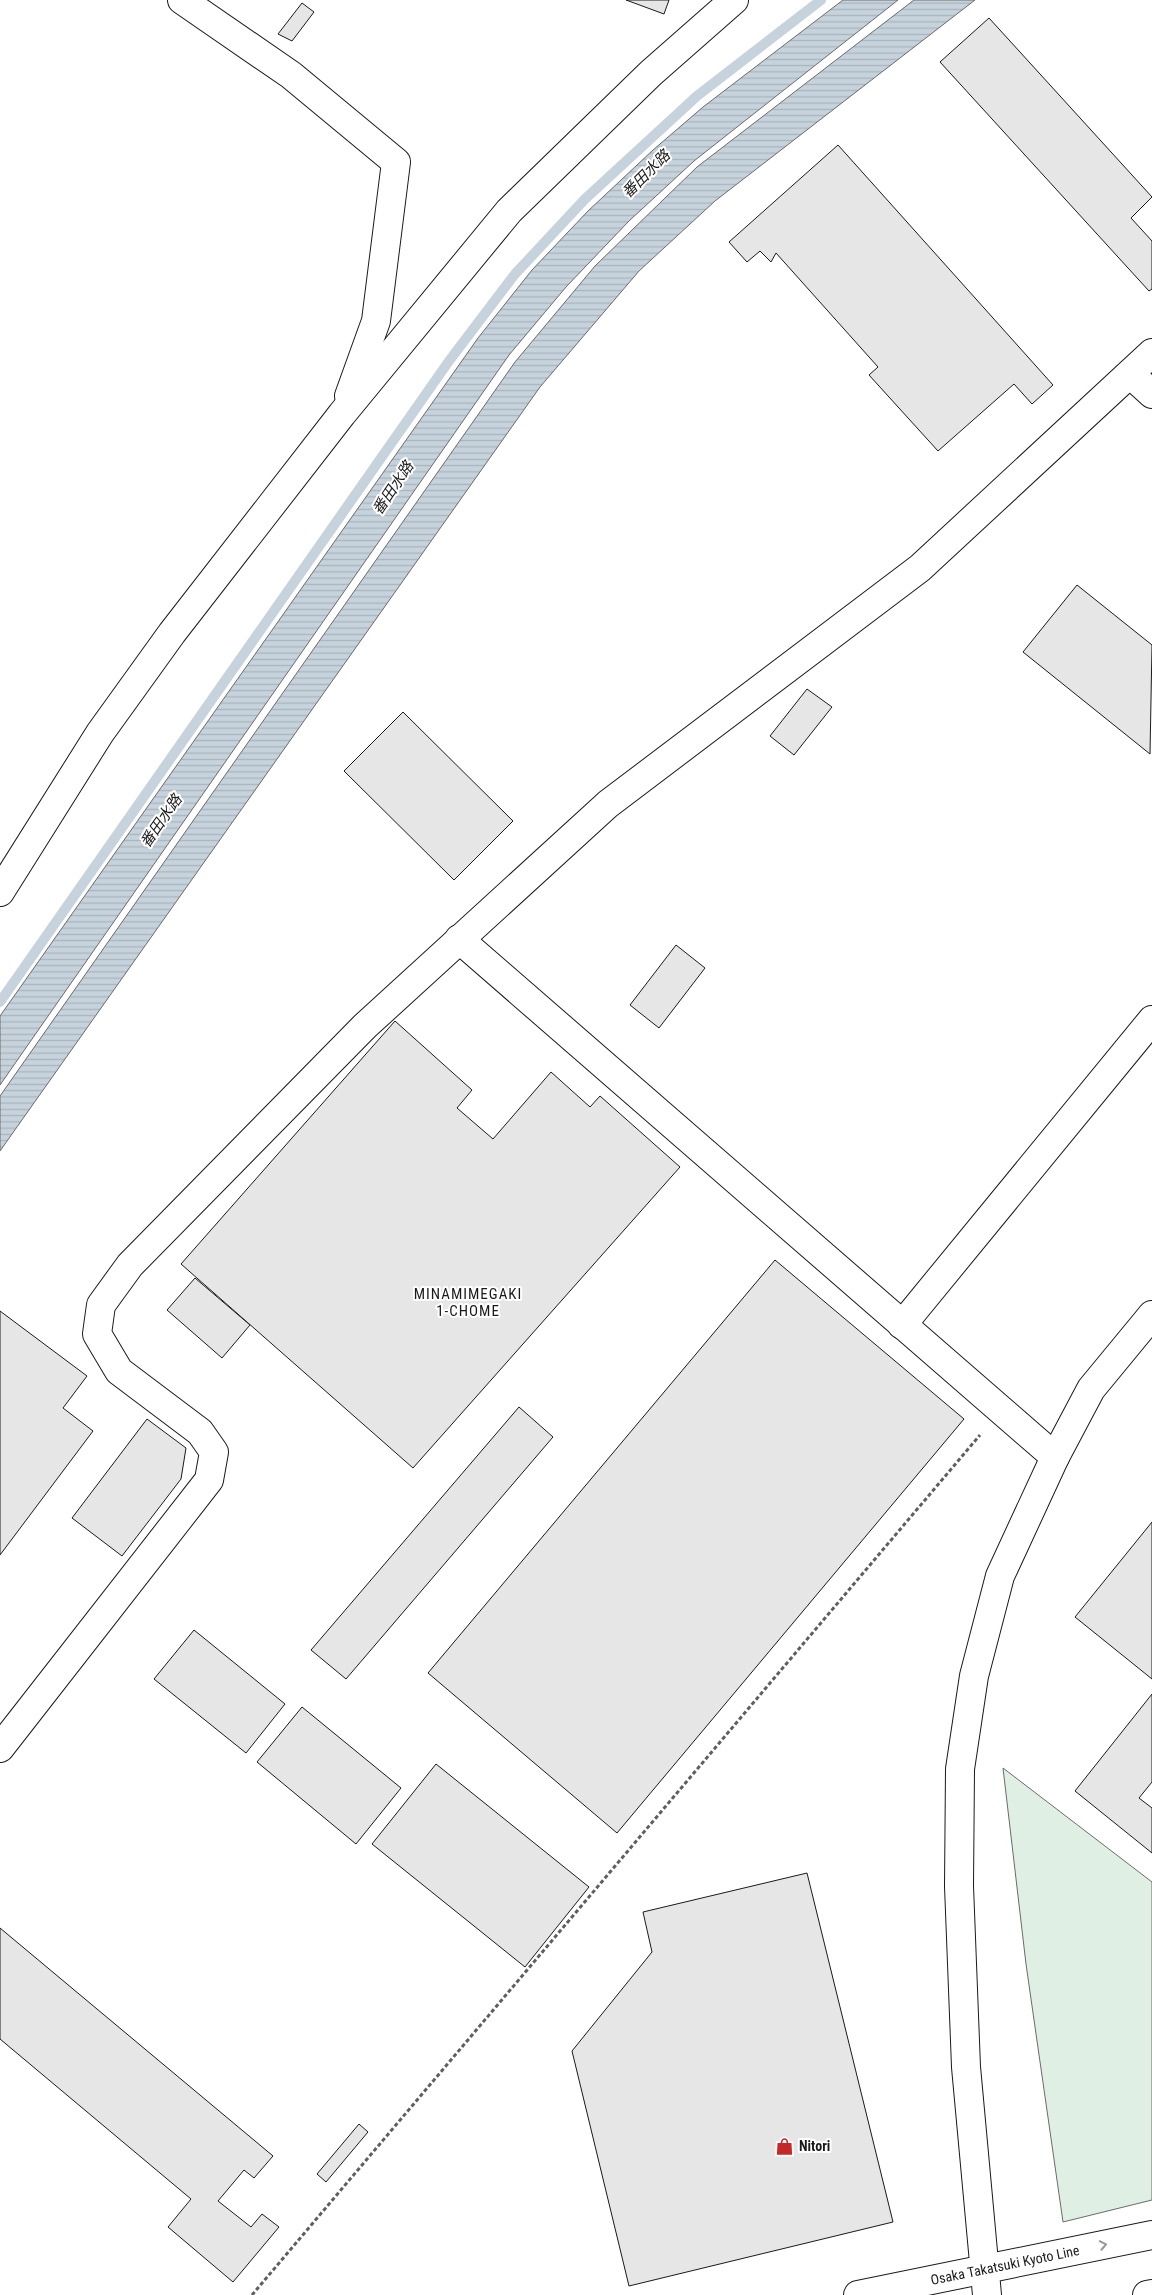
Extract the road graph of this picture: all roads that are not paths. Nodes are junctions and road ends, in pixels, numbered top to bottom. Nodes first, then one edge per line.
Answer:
1 (182, 0) edge
2 (734, 0) edge
3 (1152, 353) edge
4 (1130, 374) junction
5 (1152, 394) edge
6 (342, 414) junction
7 (0, 892) edge
8 (459, 939) junction
9 (1152, 1020) edge
10 (1152, 1315) edge
11 (902, 1325) junction
12 (1055, 1457) junction
13 (0, 1748) edge
14 (1152, 2235) edge
15 (986, 2268) junction
16 (1152, 2294) edge
17 (858, 2295) edge
18 (988, 2295) edge
19 (1147, 2295) edge

1 - 6 street
2 - 6 street
3 - 4 street
4 - 5 street
4 - 8 street
6 - 7 street
8 - 11 street
8 - 13 street
9 - 11 street
10 - 12 street
11 - 12 street
12 - 15 street
15 -> 14 street, Osaka Takatsuki Kyoto Line
15 - 17 street, Osaka Takatsuki Kyoto Line
15 - 18 street
16 - 19 street

